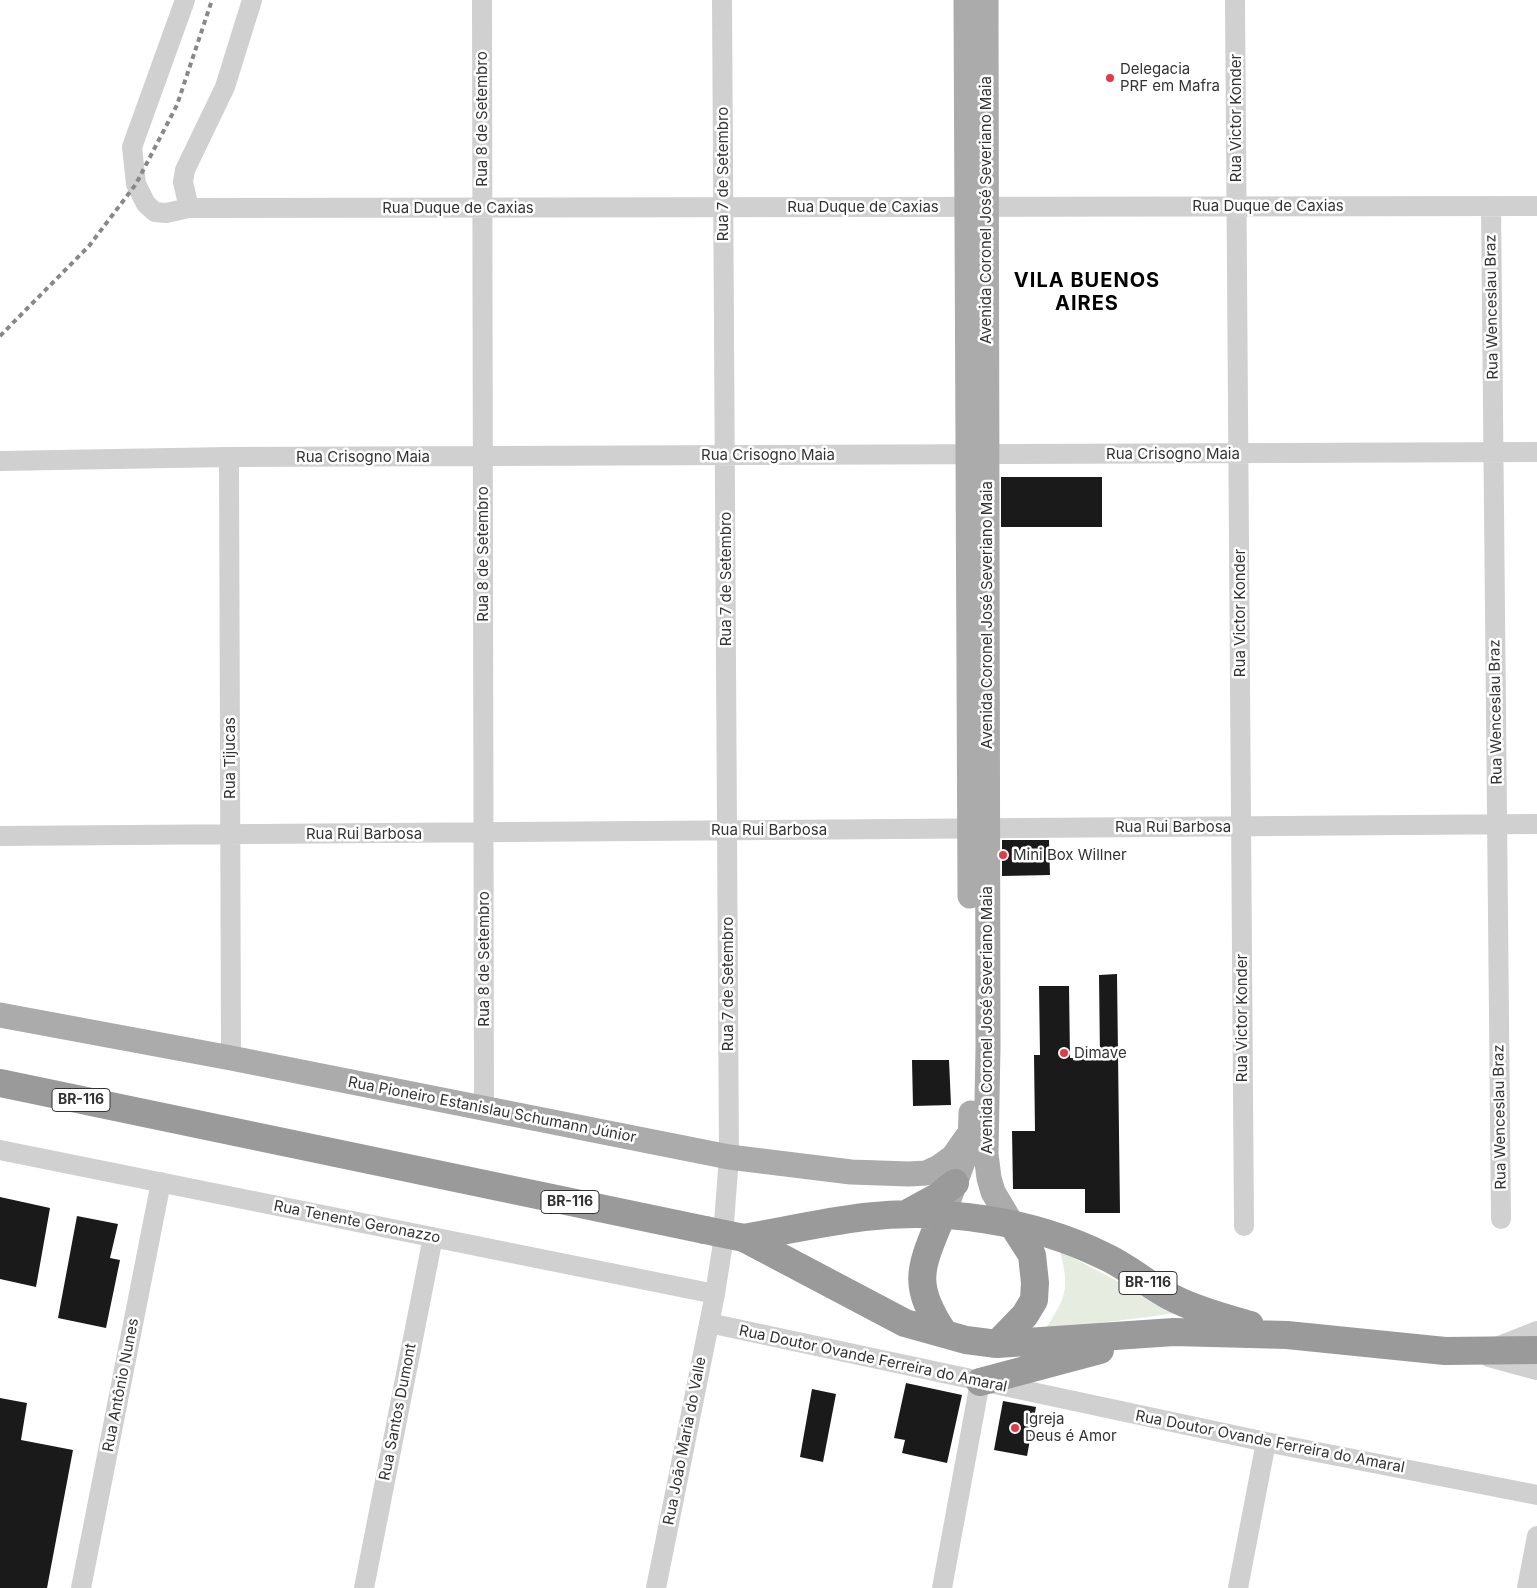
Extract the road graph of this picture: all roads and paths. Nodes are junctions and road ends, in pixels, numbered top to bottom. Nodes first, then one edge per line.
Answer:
1 (185, 0) edge
2 (252, 0) edge
3 (482, 0) edge
4 (722, 0) edge
5 (966, 0) edge
6 (986, 0) edge
7 (1235, 0) edge
8 (1237, 206) junction
9 (1492, 206) junction
10 (1537, 206) edge
11 (723, 207) junction
12 (977, 207) junction
13 (189, 208) junction
14 (482, 208) junction
15 (1494, 452) junction
16 (1537, 452) edge
17 (978, 454) junction
18 (1238, 454) junction
19 (725, 456) junction
20 (229, 457) junction
21 (483, 457) junction
22 (0, 461) edge
23 (1498, 824) junction
24 (1537, 824) edge
25 (1241, 827) junction
26 (979, 829) junction
27 (727, 831) junction
28 (484, 833) junction
29 (231, 835) junction
30 (0, 836) edge
31 (0, 1015) edge
32 (232, 1058) junction
33 (0, 1083) edge
34 (484, 1109) junction
35 (971, 1134) junction
36 (0, 1150) edge
37 (729, 1157) junction
38 (161, 1182) junction
39 (955, 1183) junction
40 (905, 1214) junction
41 (942, 1216) junction
42 (1501, 1219) dead end
43 (1012, 1224) junction
44 (1244, 1226) dead end
45 (433, 1237) junction
46 (744, 1238) junction
47 (715, 1294) junction
48 (709, 1323) junction
49 (1537, 1331) edge
50 (944, 1332) junction
51 (1174, 1332) junction
52 (1287, 1336) junction
53 (997, 1344) junction
54 (1537, 1350) edge
55 (1476, 1351) junction
56 (1537, 1370) edge
57 (980, 1382) junction
58 (1266, 1442) junction
59 (1537, 1495) edge
60 (1537, 1536) edge
61 (81, 1588) edge
62 (364, 1588) edge
63 (656, 1588) edge
64 (942, 1588) edge
65 (1238, 1588) edge
66 (1526, 1588) edge

1 - 13 street, Rua Duque de Caxias
2 - 13 street
3 - 14 street, Rua 8 de Setembro
4 - 11 street, Rua 7 de Setembro
5 - 12 main road, Avenida Coronel José Severiano Maia
6 - 12 main road, Avenida Coronel José Severiano Maia
7 - 8 street, Rua Victor Konder
8 - 9 street, Rua Duque de Caxias
8 - 12 street, Rua Duque de Caxias
8 - 18 street, Rua Victor Konder
9 - 10 street, Rua Duque de Caxias
9 - 15 street, Rua Wenceslau Braz
11 - 12 street, Rua Duque de Caxias
11 - 14 street, Rua Duque de Caxias
11 - 19 street, Rua 7 de Setembro
12 - 17 main road, Avenida Coronel José Severiano Maia
13 - 14 street, Rua Duque de Caxias
14 - 21 street, Rua 8 de Setembro
15 - 16 street, Rua Crisogno Maia
15 - 18 street, Rua Crisogno Maia
15 - 23 street, Rua Wenceslau Braz
17 - 18 street, Rua Crisogno Maia
17 - 19 street, Rua Crisogno Maia
17 - 26 main road, Avenida Coronel José Severiano Maia
18 - 25 street, Rua Victor Konder
19 - 21 street, Rua Crisogno Maia
19 - 27 street, Rua 7 de Setembro
20 - 21 street, Rua Crisogno Maia
20 - 22 street, Rua Crisogno Maia
20 - 29 street, Rua Tijucas
21 - 28 street, Rua 8 de Setembro
23 - 24 street, Rua Rui Barbosa
23 - 25 street, Rua Rui Barbosa
23 - 42 street, Rua Wenceslau Braz
25 - 26 street, Rua Rui Barbosa
25 - 44 street, Rua Victor Konder
26 - 27 street, Rua Rui Barbosa
26 - 35 main road, Avenida Coronel José Severiano Maia
26 - 43 main road, Avenida Coronel José Severiano Maia
27 - 28 street, Rua Rui Barbosa
27 - 37 street, Rua 7 de Setembro
28 - 29 street, Rua Rui Barbosa
28 - 34 street, Rua 8 de Setembro
29 - 30 street, Rua Rui Barbosa
29 - 32 street, Rua Tijucas
31 - 32 main road, Rua Pioneiro Estanislau Schumann Júnior
32 - 34 main road, Rua Pioneiro Estanislau Schumann Júnior
33 - 46 highway, BR-116, bridge
34 - 37 main road, Rua Pioneiro Estanislau Schumann Júnior
35 - 37 main road, Rua Pioneiro Estanislau Schumann Júnior
35 - 39 main road, Avenida Coronel José Severiano Maia
36 - 38 street, Rua Tenente Geronazzo
37 - 47 street, Rua 7 de Setembro
38 - 45 street, Rua Tenente Geronazzo
38 - 61 street, Rua Antônio Nunes
39 - 40 highway
39 - 41 main road, Avenida Coronel José Severiano Maia
40 - 41 highway, BR-116
40 - 46 highway, BR-116
41 - 43 highway, BR-116
41 - 50 highway
43 - 52 highway, BR-116
43 - 53 highway
45 - 47 street, Rua Tenente Geronazzo
45 - 62 street, Rua Santos Dumont
46 - 50 highway, BR-116
47 - 48 street, Rua João Maria do Valle
48 - 57 street, Rua Doutor Ovande Ferreira do Amaral
48 - 63 street, Rua João Maria do Valle
49 - 55 street
50 - 53 highway, BR-116
51 - 52 highway, BR-116
51 - 53 highway, BR-116
51 - 57 highway
52 - 55 highway, BR-116
54 - 55 highway, BR-116
55 - 56 street
57 - 58 street, Rua Doutor Ovande Ferreira do Amaral
57 - 64 street
58 - 59 street, Rua Doutor Ovande Ferreira do Amaral
58 - 65 street
60 - 66 street

